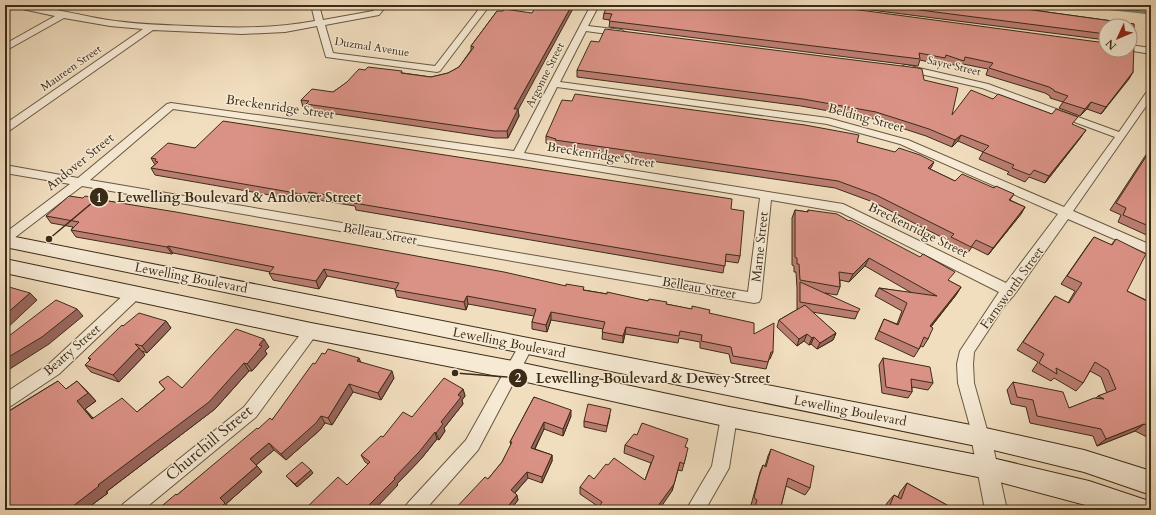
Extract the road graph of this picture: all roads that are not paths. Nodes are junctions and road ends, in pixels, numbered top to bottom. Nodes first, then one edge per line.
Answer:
1 (16, 5) edge
2 (315, 5) edge
3 (383, 5) edge
4 (486, 5) edge
5 (595, 5) edge
6 (63, 15) junction
7 (320, 22) junction
8 (151, 27) junction
9 (582, 28) junction
10 (629, 34) edge
11 (5, 48) edge
12 (1138, 50) edge
13 (1150, 54) edge
14 (893, 67) edge
15 (553, 84) junction
16 (1150, 94) edge
17 (171, 106) joint
18 (5, 129) edge
19 (1121, 136) junction
20 (517, 155) junction
21 (5, 169) edge
22 (80, 182) junction
23 (766, 195) junction
24 (1066, 213) junction
25 (5, 240) edge
26 (1151, 250) edge
27 (5, 266) edge
28 (1009, 290) junction
29 (134, 294) junction
30 (754, 298) joint
31 (311, 331) junction
32 (526, 346) junction
33 (513, 370) junction
34 (5, 401) edge
35 (729, 417) junction
36 (981, 437) junction
37 (988, 468) junction
38 (1151, 483) edge
39 (129, 510) edge
40 (413, 510) edge
41 (695, 510) edge
42 (996, 510) edge
43 (1140, 510) edge

1 - 6 street
2 - 7 street, Duzmal Avenue
3 - 7 street
4 - 7 street, Duzmal Avenue
5 - 9 street, Argonne Street
6 - 8 street
6 - 11 street
7 - 8 street
8 - 18 street, Maureen Street
9 - 10 street
9 - 15 street, Argonne Street
12 - 13 street
14 - 19 street, Sayre Street
15 - 20 street, Argonne Street
15 - 24 street, Belding Street
16 - 19 street, Farnsworth Street
17 - 20 street, Breckenridge Street
17 - 22 street, Andover Street
19 - 24 street, Farnsworth Street
20 - 23 street, Breckenridge Street
21 - 22 street, Belleau Street
22 - 25 street, Andover Street
22 - 30 street, Belleau Street
23 - 28 street, Breckenridge Street
23 - 30 street, Marne Street
24 - 26 street, Belding Street
24 - 28 street, Farnsworth Street
25 - 32 main road, Lewelling Boulevard
27 - 29 main road, Lewelling Boulevard
28 - 36 street, Farnsworth Street
29 - 31 main road, Lewelling Boulevard
29 - 34 street, Beatty Street
31 - 33 main road, Lewelling Boulevard
31 - 39 street, Churchill Street
32 - 33 street
32 - 36 main road, Lewelling Boulevard
33 - 35 main road, Lewelling Boulevard
33 - 40 street
35 - 37 main road, Lewelling Boulevard
35 - 41 street
36 - 37 street, Farnsworth Street
36 - 38 main road, Lewelling Boulevard
37 - 42 street, Farnsworth Street
37 - 43 main road, Lewelling Boulevard

